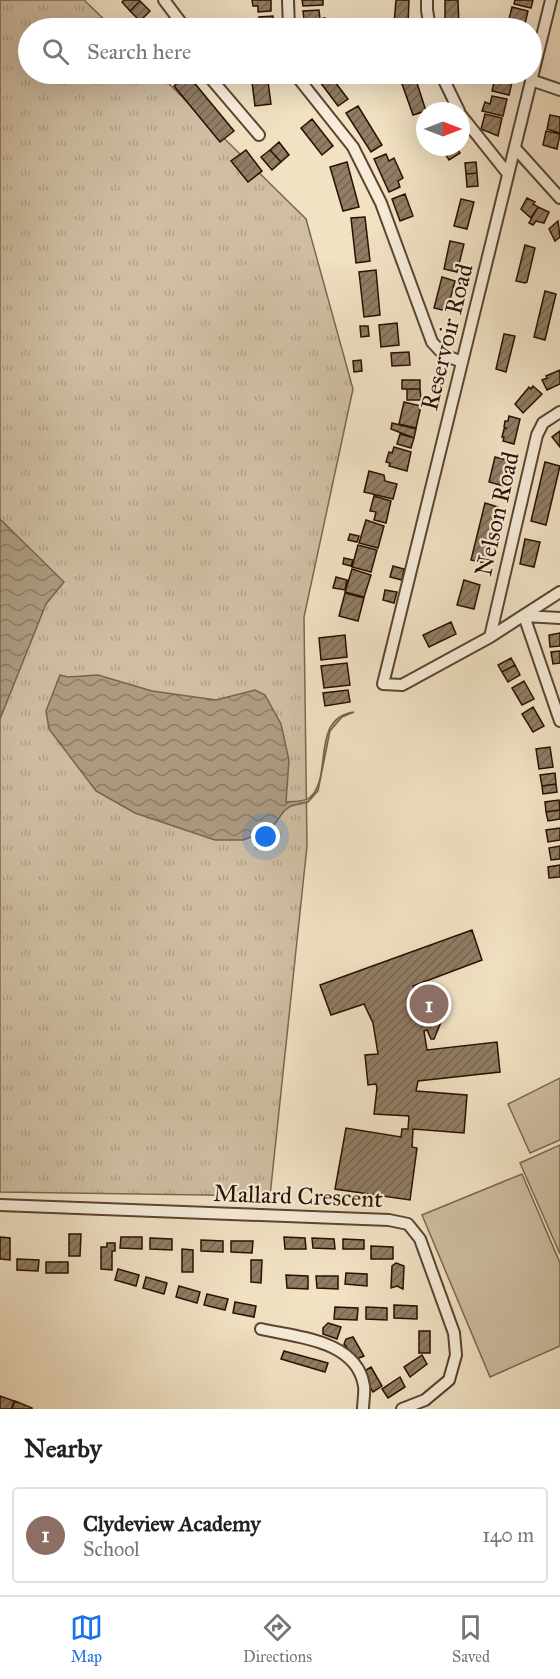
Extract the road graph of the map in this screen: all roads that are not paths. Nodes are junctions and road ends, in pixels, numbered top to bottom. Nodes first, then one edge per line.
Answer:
1 (164, 0) edge
2 (288, 0) edge
3 (428, 0) edge
4 (551, 0) edge
5 (178, 18) edge
6 (289, 18) edge
7 (428, 18) edge
8 (542, 36) edge
9 (216, 84) edge
10 (303, 84) edge
11 (446, 84) edge
12 (530, 84) edge
13 (542, 84) edge
14 (560, 90) edge
15 (455, 102) edge
16 (470, 126) edge
17 (259, 135) dead end
18 (514, 148) junction
19 (508, 174) junction
20 (560, 198) edge
21 (462, 362) junction
22 (560, 412) edge
23 (560, 592) edge
24 (524, 616) junction
25 (560, 618) edge
26 (490, 637) junction
27 (560, 721) edge
28 (0, 1206) edge
29 (261, 1329) dead end
30 (423, 1405) edge
31 (363, 1409) edge
32 (402, 1409) edge

1 - 5 street
2 - 6 street
3 - 7 street
4 - 8 street, Reservoir Road
9 - 17 street
10 - 21 street
11 - 15 street
12 - 18 street, Reservoir Road
13 - 14 street
16 - 19 street
18 - 19 street, Reservoir Road
18 - 20 street
19 - 21 street, Reservoir Road
21 - 26 street, Reservoir Road
22 - 26 street, Nelson Road
23 - 24 street
24 - 25 street
24 - 26 street
24 - 27 street
28 - 30 street, Mallard Crescent
29 - 31 street
30 - 32 street, Mallard Crescent

